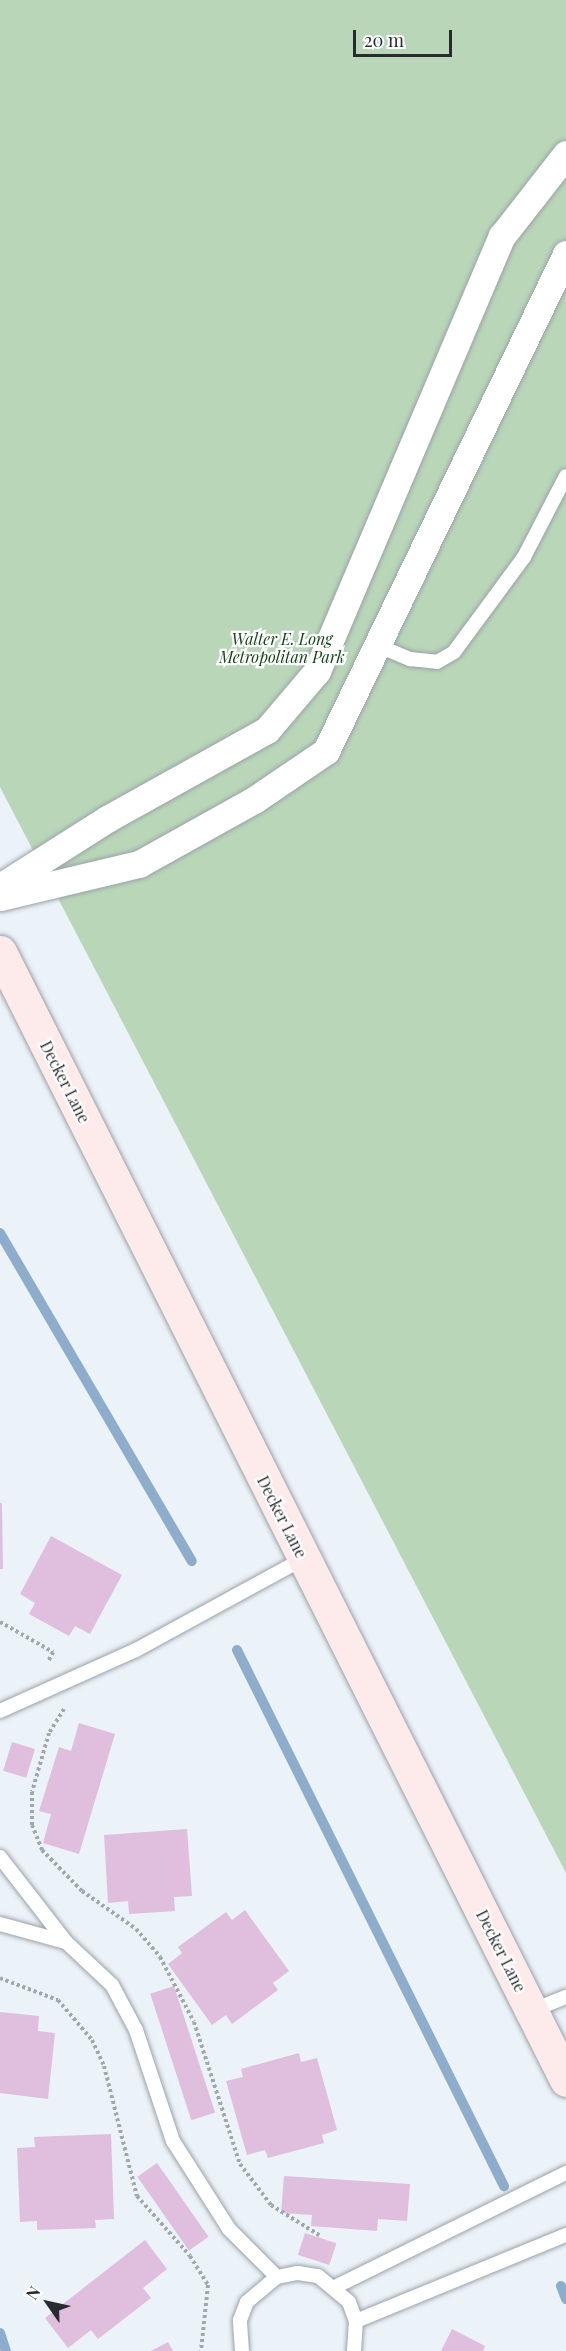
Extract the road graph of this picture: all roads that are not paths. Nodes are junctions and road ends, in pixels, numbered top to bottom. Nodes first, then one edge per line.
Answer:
1 (566, 154) edge
2 (566, 254) edge
3 (566, 476) edge
4 (379, 646) junction
5 (0, 887) edge
6 (0, 897) edge
7 (0, 952) edge
8 (303, 1559) junction
9 (0, 1711) edge
10 (0, 1857) edge
11 (0, 1924) edge
12 (66, 1942) junction
13 (566, 1997) edge
14 (531, 2011) junction
15 (566, 2080) edge
16 (566, 2173) edge
17 (566, 2235) edge
18 (278, 2277) junction
19 (335, 2287) junction
20 (356, 2321) junction
21 (242, 2351) edge
22 (354, 2351) edge

1 - 5 street
2 - 4 street
3 - 4 lane
4 - 6 street
7 - 8 main road, Decker Lane
8 - 9 lane
8 - 14 main road, Decker Lane
10 - 12 lane
11 - 12 lane
12 - 18 lane
13 - 14 lane
14 - 15 main road, Decker Lane
16 - 19 lane
17 - 20 lane
18 - 19 lane
18 - 21 lane
19 - 20 lane
20 - 22 lane

